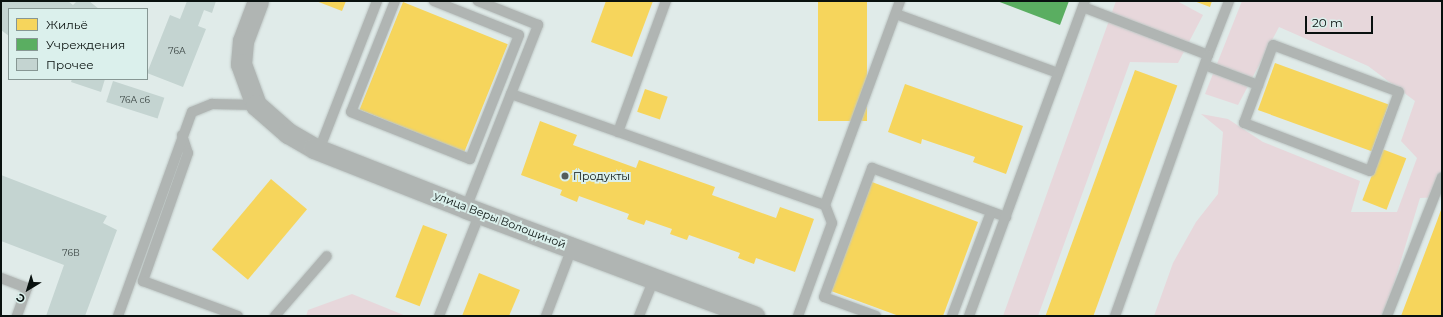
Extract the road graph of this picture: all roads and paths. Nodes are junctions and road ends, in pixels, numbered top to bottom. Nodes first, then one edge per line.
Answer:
1 (258, 1) edge
2 (377, 1) edge
3 (395, 1) edge
4 (434, 1) edge
5 (478, 1) edge
6 (666, 1) edge
7 (900, 1) edge
8 (1229, 1) edge
9 (1084, 4) edge
10 (896, 14) junction
11 (1208, 54) junction
12 (1205, 65) junction
13 (1058, 73) junction
14 (1258, 85) junction
15 (511, 94) junction
16 (256, 105) junction
17 (333, 112) junction
18 (351, 112) junction
19 (618, 132) junction
20 (182, 135) junction
21 (319, 150) junction
22 (470, 160) junction
23 (483, 165) junction
24 (1442, 177) edge
25 (825, 205) junction
26 (473, 210) junction
27 (991, 212) junction
28 (1006, 217) junction
29 (572, 248) junction
30 (327, 256) dead end
31 (1, 278) edge
32 (654, 279) junction
33 (17, 316) edge
34 (118, 316) edge
35 (238, 316) edge
36 (275, 316) edge
37 (438, 316) edge
38 (546, 316) edge
39 (639, 316) edge
40 (754, 316) edge
41 (798, 316) edge
42 (876, 316) edge
43 (952, 316) edge
44 (969, 316) edge
45 (1115, 316) edge
46 (1387, 316) edge

1 - 16 street
2 - 17 lane
3 - 18 lane
4 - 22 lane
5 - 15 lane
6 - 19 lane
7 - 10 lane
8 - 11 lane
9 - 11 lane
9 - 13 lane
10 - 13 lane
10 - 25 lane
11 - 12 lane
12 - 14 lane
12 - 45 lane
13 - 28 lane
14 - 14 lane
15 - 19 lane
15 - 23 lane
16 - 20 lane
16 - 21 street, улица Веры Волошиной
17 - 18 lane
17 - 21 lane
18 - 22 lane
19 - 25 lane
20 - 34 lane
20 - 35 lane
21 - 26 street, улица Веры Волошиной
22 - 23 lane
23 - 26 lane
24 - 46 lane
25 - 41 lane
26 - 29 street, улица Веры Волошиной
26 - 37 lane
27 - 28 lane
27 - 42 lane
27 - 43 lane
28 - 44 lane
29 - 32 street, улица Веры Волошиной
29 - 38 lane
30 - 36 lane
31 - 33 lane
32 - 39 lane
32 - 40 street, улица Веры Волошиной

